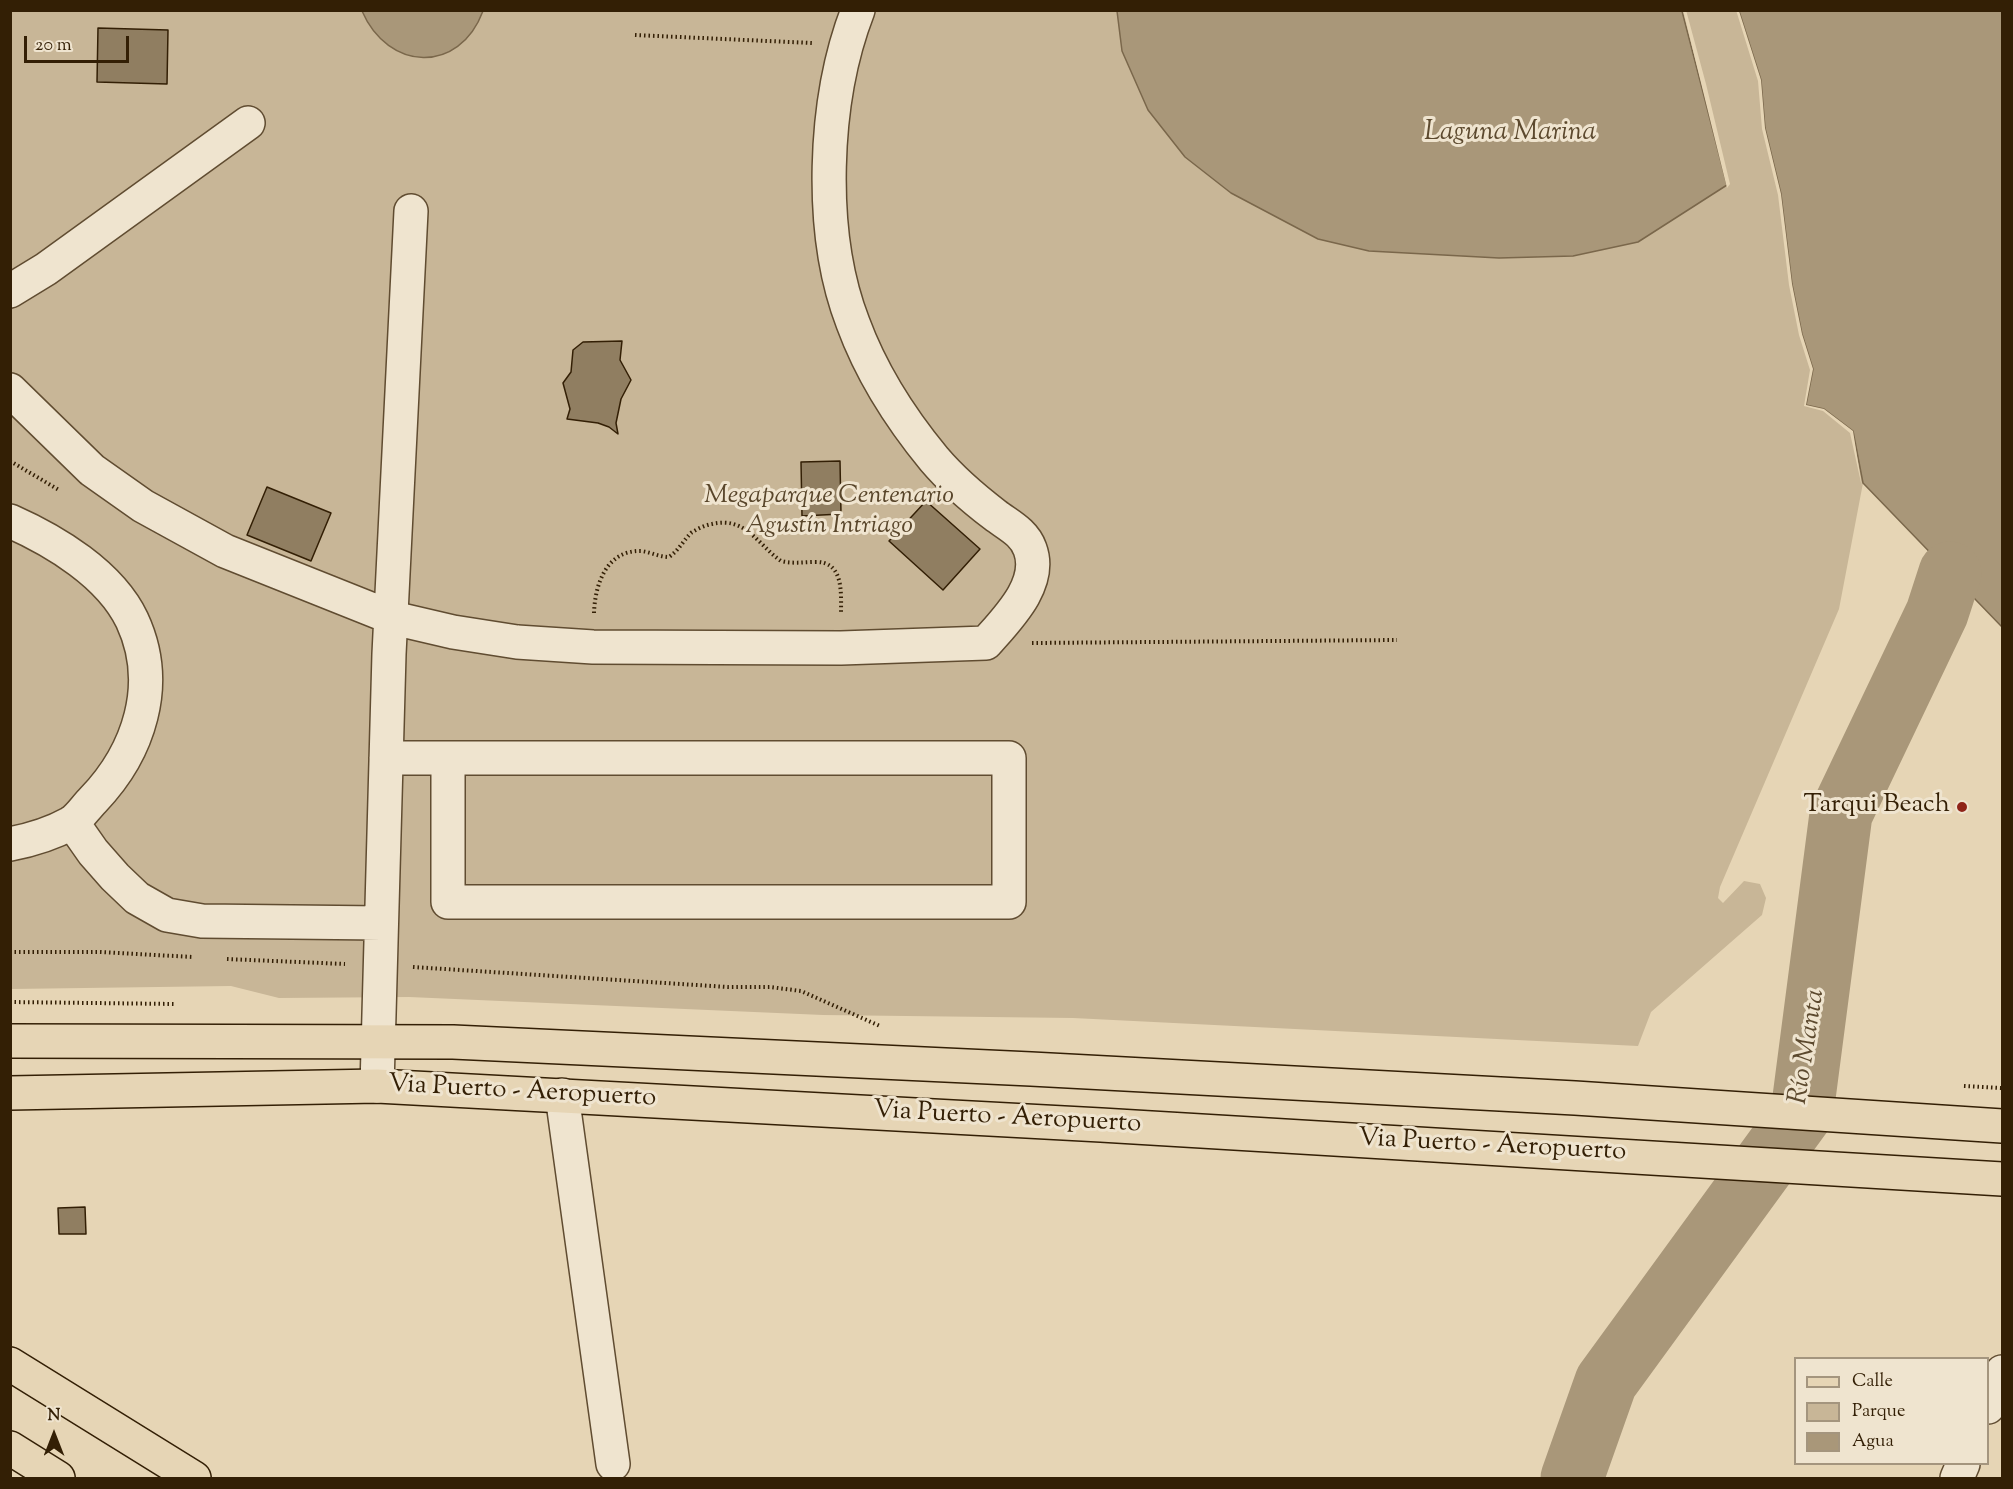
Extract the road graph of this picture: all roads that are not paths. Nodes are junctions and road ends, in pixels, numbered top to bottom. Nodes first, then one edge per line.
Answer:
1 (858, 10) edge
2 (248, 123) dead end
3 (411, 211) dead end
4 (10, 291) edge
5 (10, 390) edge
6 (10, 521) edge
7 (393, 618) junction
8 (386, 758) junction
9 (448, 758) junction
10 (72, 822) junction
11 (10, 844) edge
12 (381, 923) junction
13 (10, 1041) edge
14 (378, 1041) junction
15 (377, 1086) junction
16 (57, 1093) junction
17 (10, 1094) edge
18 (562, 1095) junction
19 (10, 1106) edge
20 (2002, 1126) edge
21 (2002, 1179) edge
22 (10, 1364) edge
23 (2002, 1372) edge
24 (1989, 1404) edge
25 (146, 1447) junction
26 (10, 1448) edge
27 (613, 1464) dead end
28 (1963, 1465) edge
29 (58, 1479) edge
30 (194, 1479) edge
31 (213, 1479) edge
32 (1957, 1479) edge

1 - 7 street
2 - 4 street
3 - 7 street
5 - 7 street
6 - 10 street
7 - 8 street
8 - 9 street
8 - 12 street
9 - 9 street
10 - 11 street
10 - 12 street
12 - 14 street
13 - 14 main road, Via Puerto - Aeropuerto
14 - 15 street
14 - 20 main road, Via Puerto - Aeropuerto
15 - 16 main road, Via Puerto - Aeropuerto
15 - 18 main road, Via Puerto - Aeropuerto
16 - 17 main road, Via Puerto - Aeropuerto
16 - 19 main road
18 - 21 main road, Via Puerto - Aeropuerto
18 - 27 street
22 - 25 main road
23 - 24 street
25 - 30 main road
25 - 31 street
26 - 29 main road
28 - 32 street

